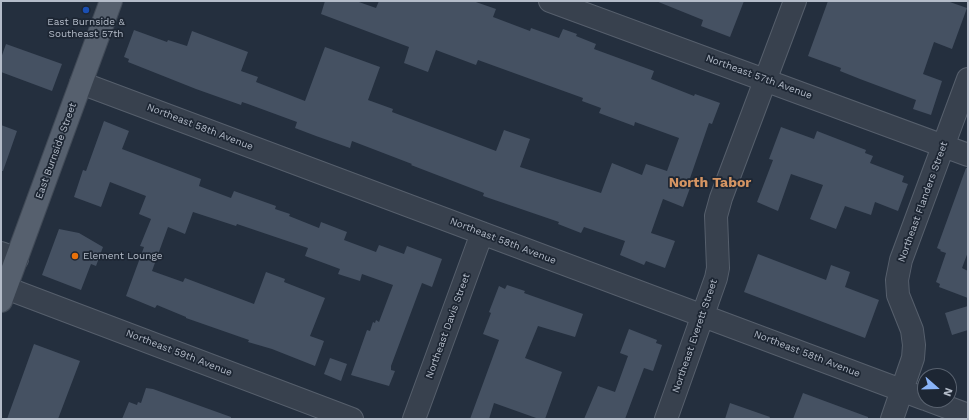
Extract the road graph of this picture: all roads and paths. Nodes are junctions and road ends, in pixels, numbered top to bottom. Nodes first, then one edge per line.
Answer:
1 (111, 1) edge
2 (792, 2) edge
3 (562, 3) edge
4 (766, 79) junction
5 (968, 79) edge
6 (81, 83) junction
7 (944, 146) junction
8 (968, 154) edge
9 (482, 233) junction
10 (9, 256) edge
11 (4, 294) edge
12 (704, 316) junction
13 (903, 390) junction
14 (917, 396) edge
15 (949, 408) edge
16 (968, 415) edge
17 (352, 419) edge
18 (414, 419) edge
19 (666, 419) edge
20 (892, 419) edge

1 - 6 main road, East Burnside Street
2 - 4 street, Northeast Everett Street
3 - 4 street, Northeast 57th Avenue
4 - 7 street, Northeast 57th Avenue
4 - 12 street, Northeast Everett Street
5 - 7 street, Northeast Flanders Street
6 - 9 street, Northeast 58th Avenue
6 - 10 main road, East Burnside Street
7 - 8 street, Northeast 57th Avenue
7 - 13 street, Northeast Flanders Street
9 - 12 street, Northeast 58th Avenue
9 - 18 street, Northeast Davis Street
10 - 11 main road, East Burnside Street
11 - 17 street, Northeast 59th Avenue
12 - 13 street, Northeast 58th Avenue
12 - 19 street, Northeast Everett Street
13 - 14 street, Northeast 58th Avenue
13 - 20 street, Northeast Flanders Street
15 - 16 street

